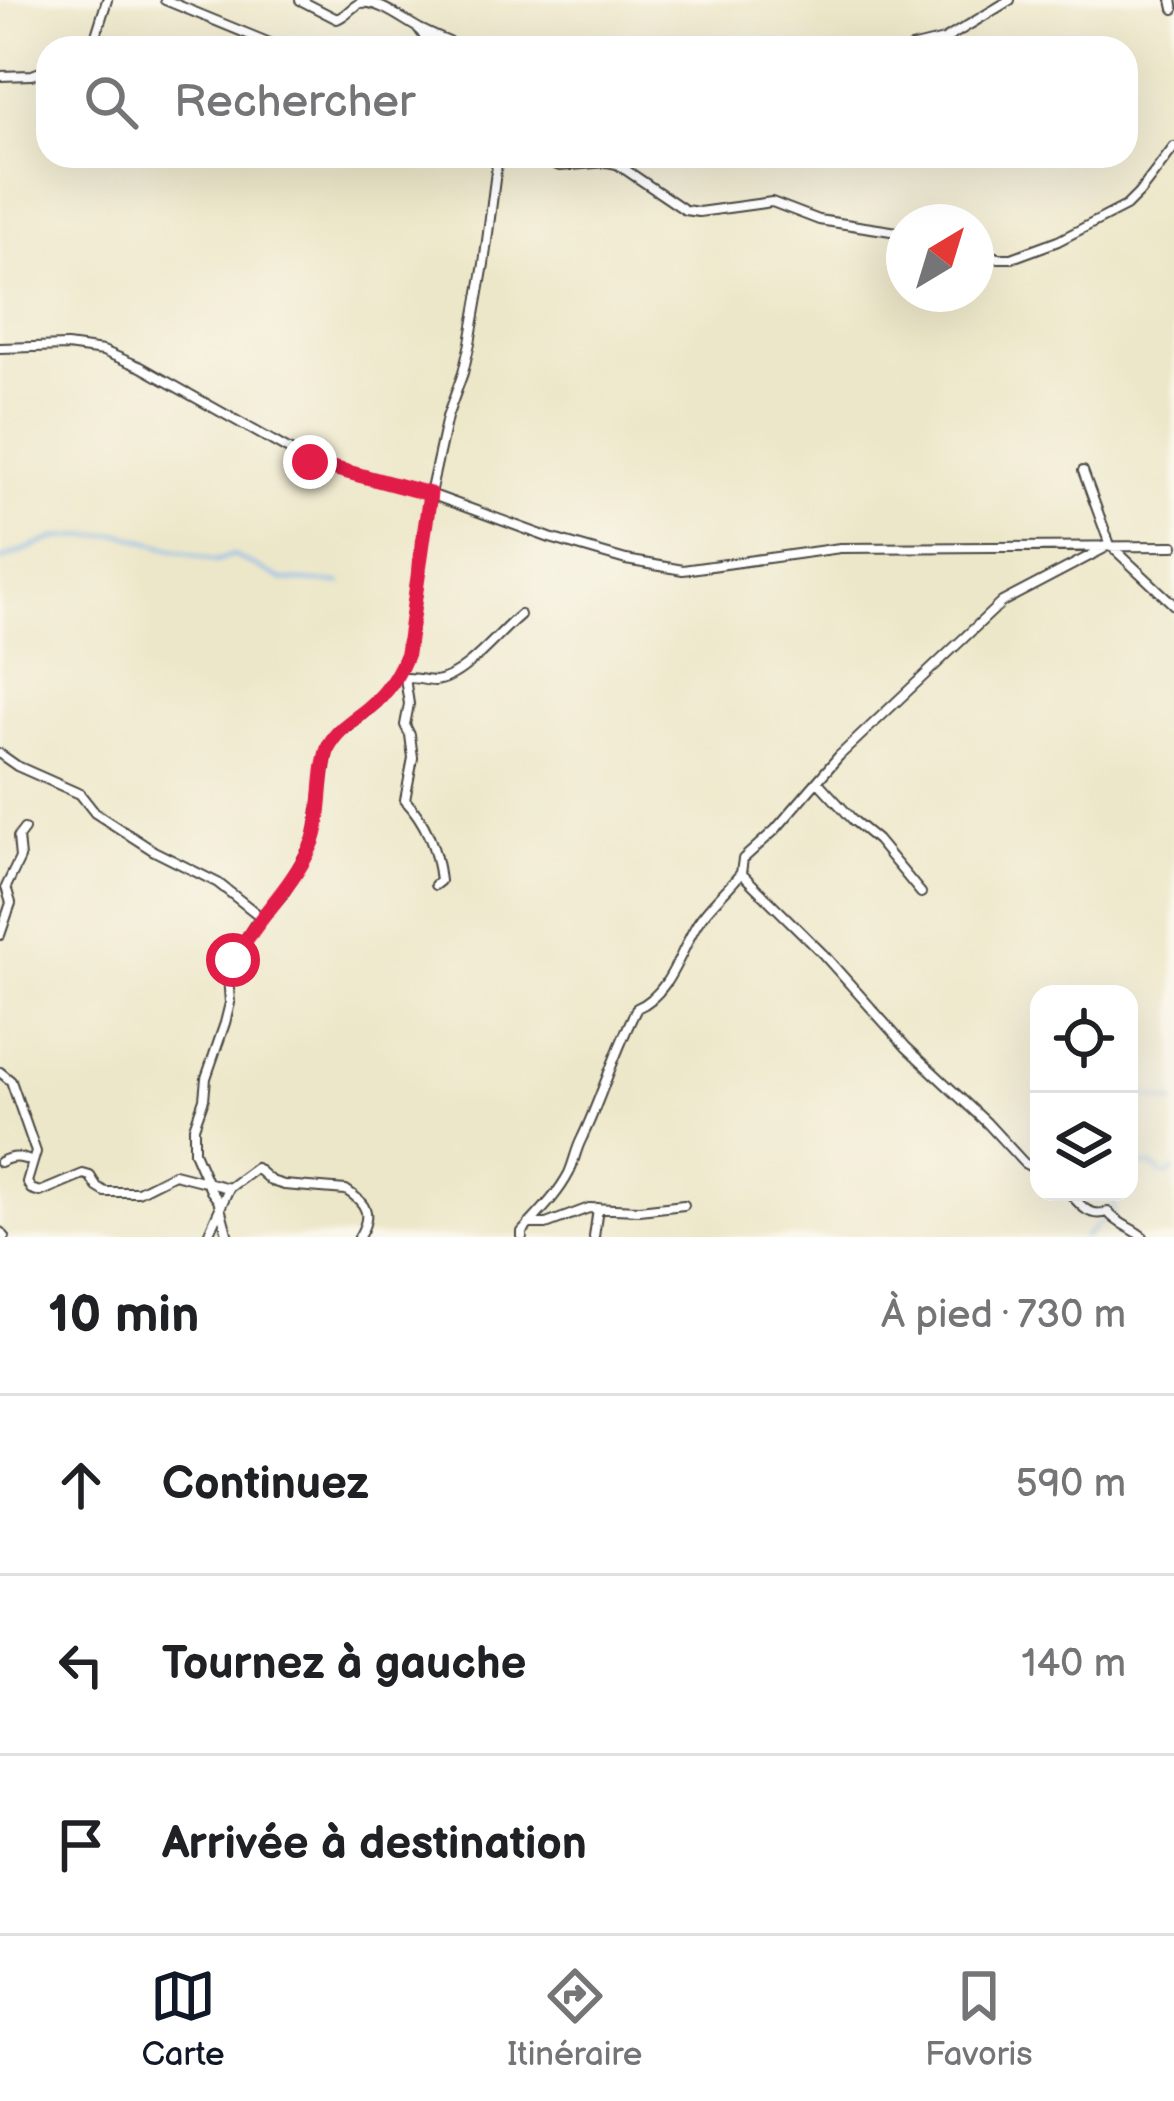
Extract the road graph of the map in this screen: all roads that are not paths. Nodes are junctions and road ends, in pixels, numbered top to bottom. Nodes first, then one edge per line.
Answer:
1 (107, 0) edge
2 (165, 0) edge
3 (300, 0) edge
4 (1010, 0) edge
5 (355, 4) edge
6 (418, 28) junction
7 (96, 36) edge
8 (253, 36) edge
9 (424, 36) edge
10 (436, 36) edge
11 (951, 36) edge
12 (36, 73) edge
13 (0, 76) edge
14 (1174, 147) edge
15 (496, 168) edge
16 (623, 168) edge
17 (886, 230) edge
18 (994, 256) edge
19 (0, 348) edge
20 (1083, 471) dead end
21 (430, 494) junction
22 (1110, 545) junction
23 (1174, 546) edge
24 (1174, 605) edge
25 (520, 615) dead end
26 (402, 676) junction
27 (0, 754) edge
28 (818, 782) junction
29 (24, 829) dead end
30 (741, 874) junction
31 (435, 885) dead end
32 (922, 893) dead end
33 (261, 917) junction
34 (0, 935) edge
35 (0, 1072) edge
36 (0, 1162) edge
37 (32, 1162) junction
38 (1030, 1166) edge
39 (208, 1182) junction
40 (229, 1188) junction
41 (1078, 1201) edge
42 (220, 1204) junction
43 (684, 1205) dead end
44 (598, 1208) junction
45 (529, 1224) junction
46 (207, 1237) edge
47 (228, 1237) edge
48 (359, 1237) edge
49 (522, 1237) edge
50 (594, 1237) edge
51 (1142, 1237) edge

1 - 7 street
2 - 8 street
3 - 5 street
4 - 11 street
5 - 6 street
6 - 9 street
6 - 10 street
12 - 13 street
14 - 18 street
15 - 21 street
16 - 17 street
19 - 21 street
20 - 22 street
21 - 22 street
21 - 26 street
22 - 23 street
22 - 24 street
22 - 28 street
25 - 26 street
26 - 31 street
26 - 33 street
27 - 33 street
28 - 30 street
28 - 32 street
29 - 34 street
30 - 38 street
30 - 45 street
33 - 39 street
35 - 37 street
36 - 37 street
37 - 39 street
39 - 40 street
39 - 42 street
40 - 42 street
40 - 48 street
41 - 51 street
42 - 46 street
42 - 47 street
43 - 44 street
44 - 45 street
44 - 50 street
45 - 49 street

